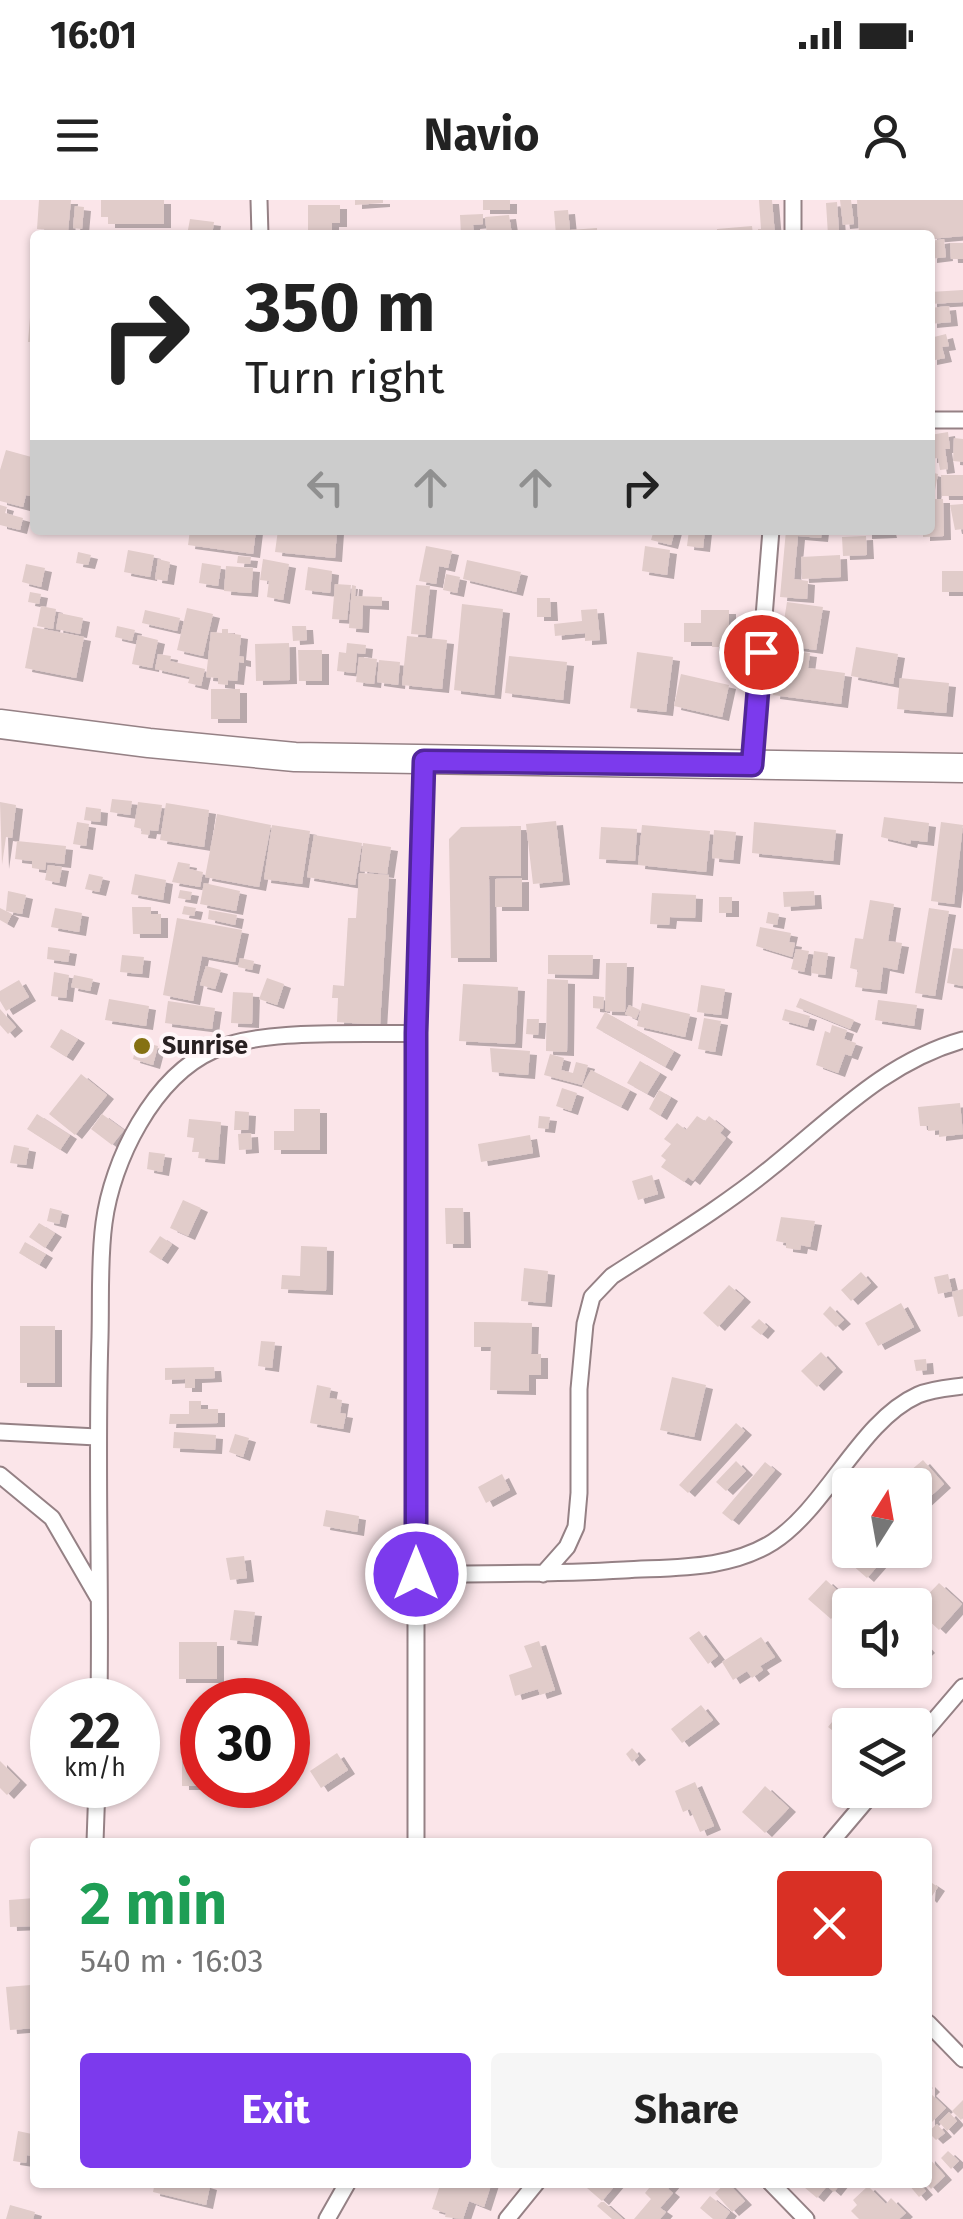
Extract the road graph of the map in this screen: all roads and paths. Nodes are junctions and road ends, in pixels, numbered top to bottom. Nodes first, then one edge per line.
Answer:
1 (259, 200) edge
2 (793, 200) edge
3 (260, 230) edge
4 (793, 230) edge
5 (935, 420) edge
6 (963, 420) edge
7 (772, 535) edge
8 (0, 724) edge
9 (424, 761) junction
10 (752, 765) junction
11 (963, 768) edge
12 (416, 1033) junction
13 (963, 1040) edge
14 (963, 1386) edge
15 (0, 1432) edge
16 (97, 1437) junction
17 (0, 1475) edge
18 (416, 1574) junction
19 (543, 1574) junction
20 (100, 1601) junction
21 (99, 1678) edge
22 (963, 1688) edge
23 (932, 1724) edge
24 (96, 1808) edge
25 (859, 1808) edge
26 (95, 1838) edge
27 (416, 1838) edge
28 (833, 1838) edge
29 (932, 2028) edge
30 (963, 2058) edge
31 (344, 2188) edge
32 (532, 2188) edge
33 (776, 2188) edge
34 (326, 2219) edge
35 (507, 2219) edge
36 (806, 2219) edge

1 - 3 street
2 - 4 street
5 - 6 street
7 - 10 street
8 - 9 highway
9 - 10 highway
9 - 12 street
10 - 11 highway
12 - 16 street
12 - 18 street
13 - 19 street
14 - 19 street
15 - 16 street
16 - 20 street
17 - 20 street
18 - 19 street
18 - 27 street
20 - 21 street
22 - 23 street
24 - 26 street
25 - 28 street
29 - 30 street
31 - 34 street
32 - 35 street
33 - 36 street

